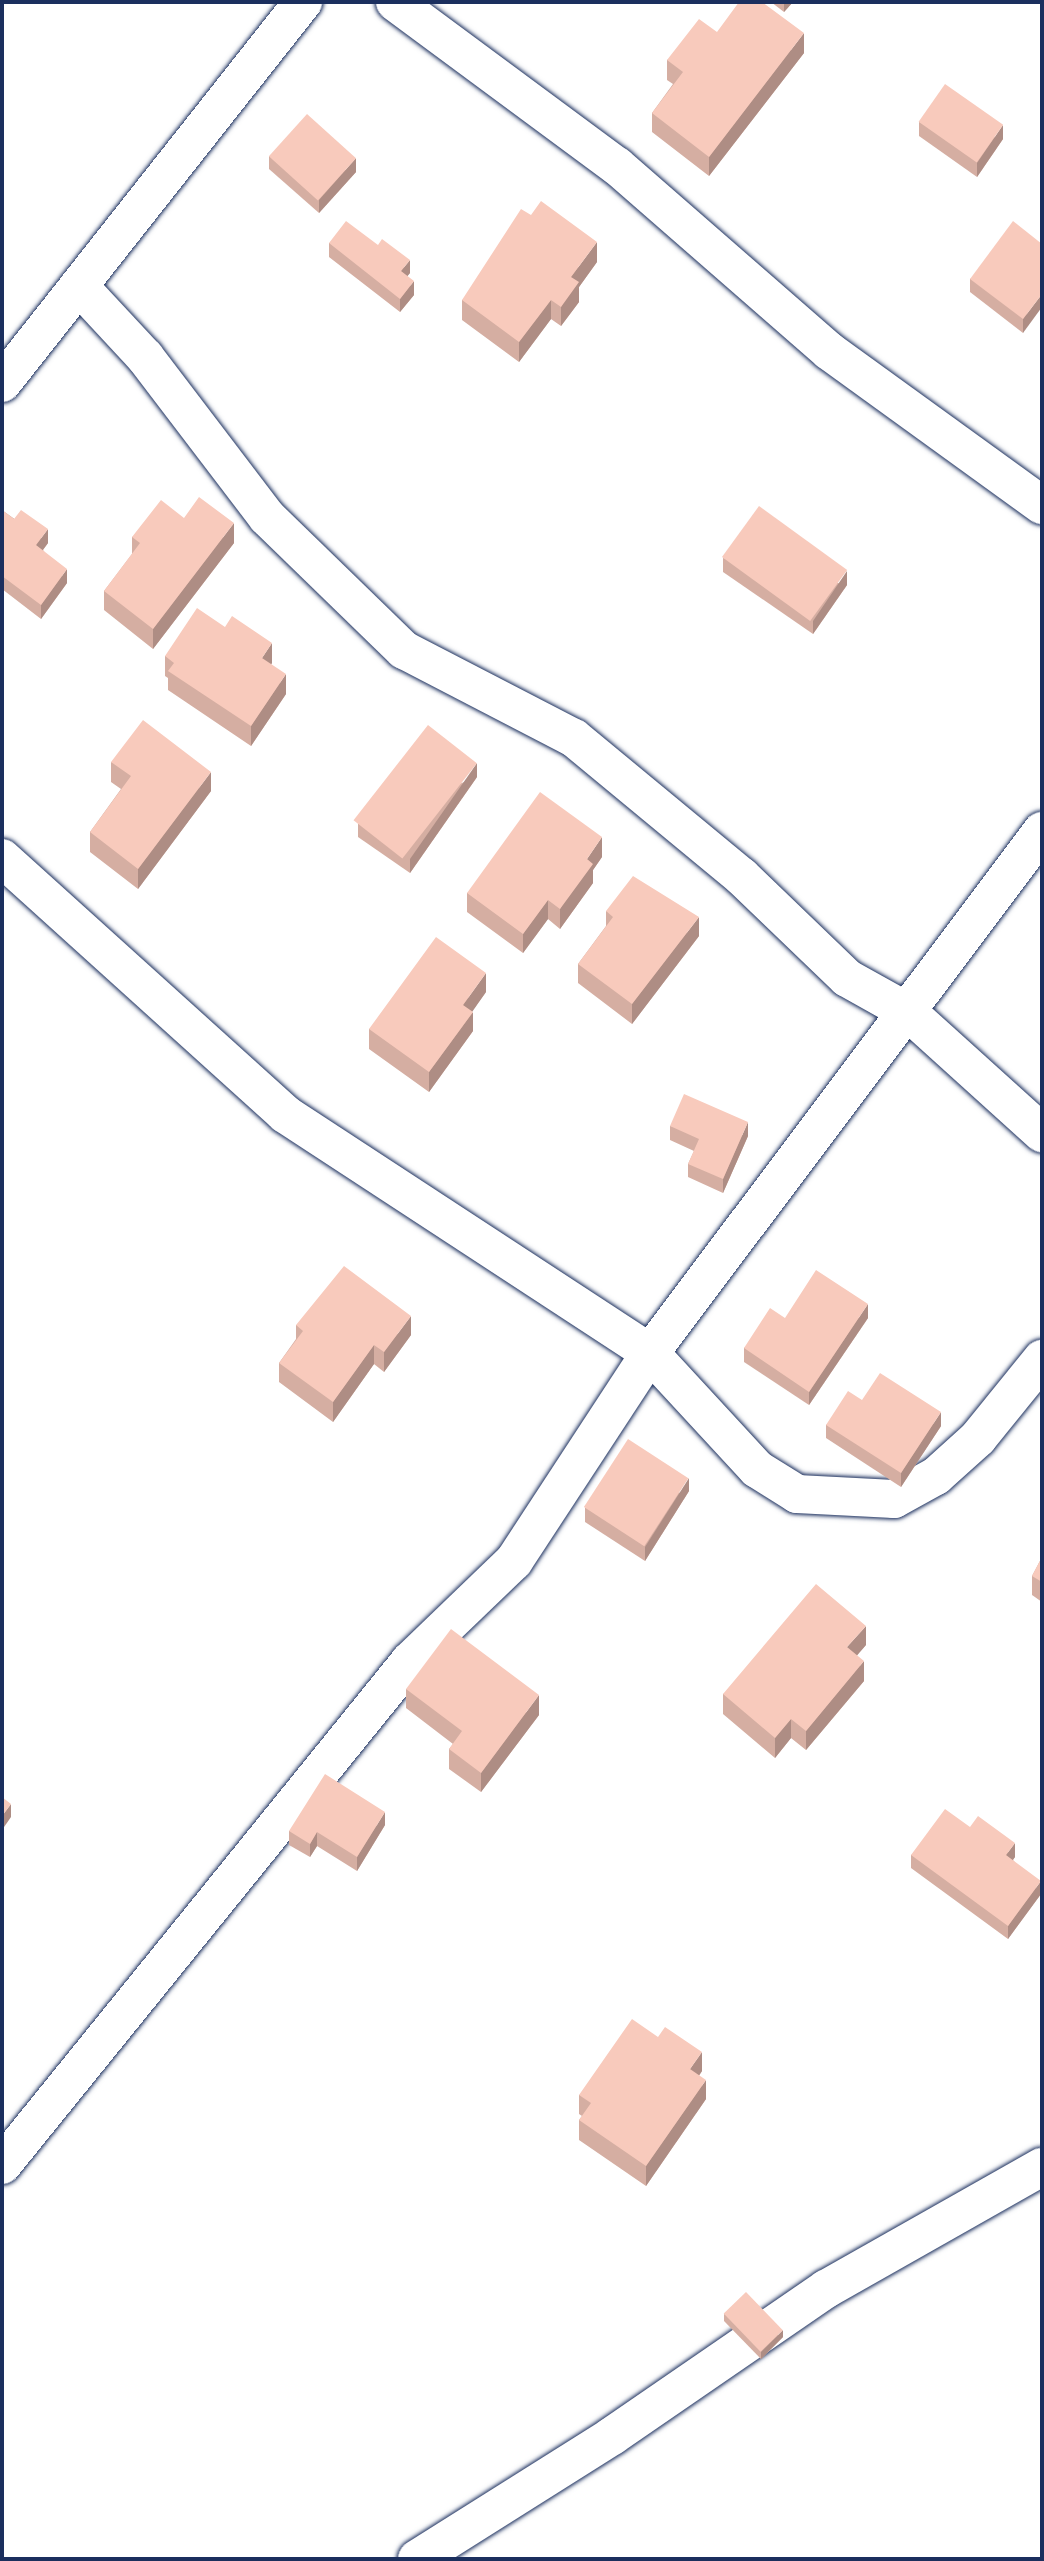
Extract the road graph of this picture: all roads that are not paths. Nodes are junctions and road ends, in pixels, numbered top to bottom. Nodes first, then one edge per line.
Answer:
1 (303, 2) edge
2 (395, 2) edge
3 (79, 286) junction
4 (7, 367) edge
5 (1042, 505) edge
6 (1042, 831) edge
7 (2, 858) edge
8 (908, 1012) junction
9 (1042, 1133) edge
10 (650, 1353) junction
11 (1042, 1359) edge
12 (2, 2165) edge
13 (1042, 2167) edge
14 (417, 2559) edge

1 - 3 street
2 - 5 street
3 - 4 street
3 - 8 street
6 - 8 street
7 - 10 street
8 - 9 street
8 - 10 street
10 - 11 street
10 - 12 street
13 - 14 street

